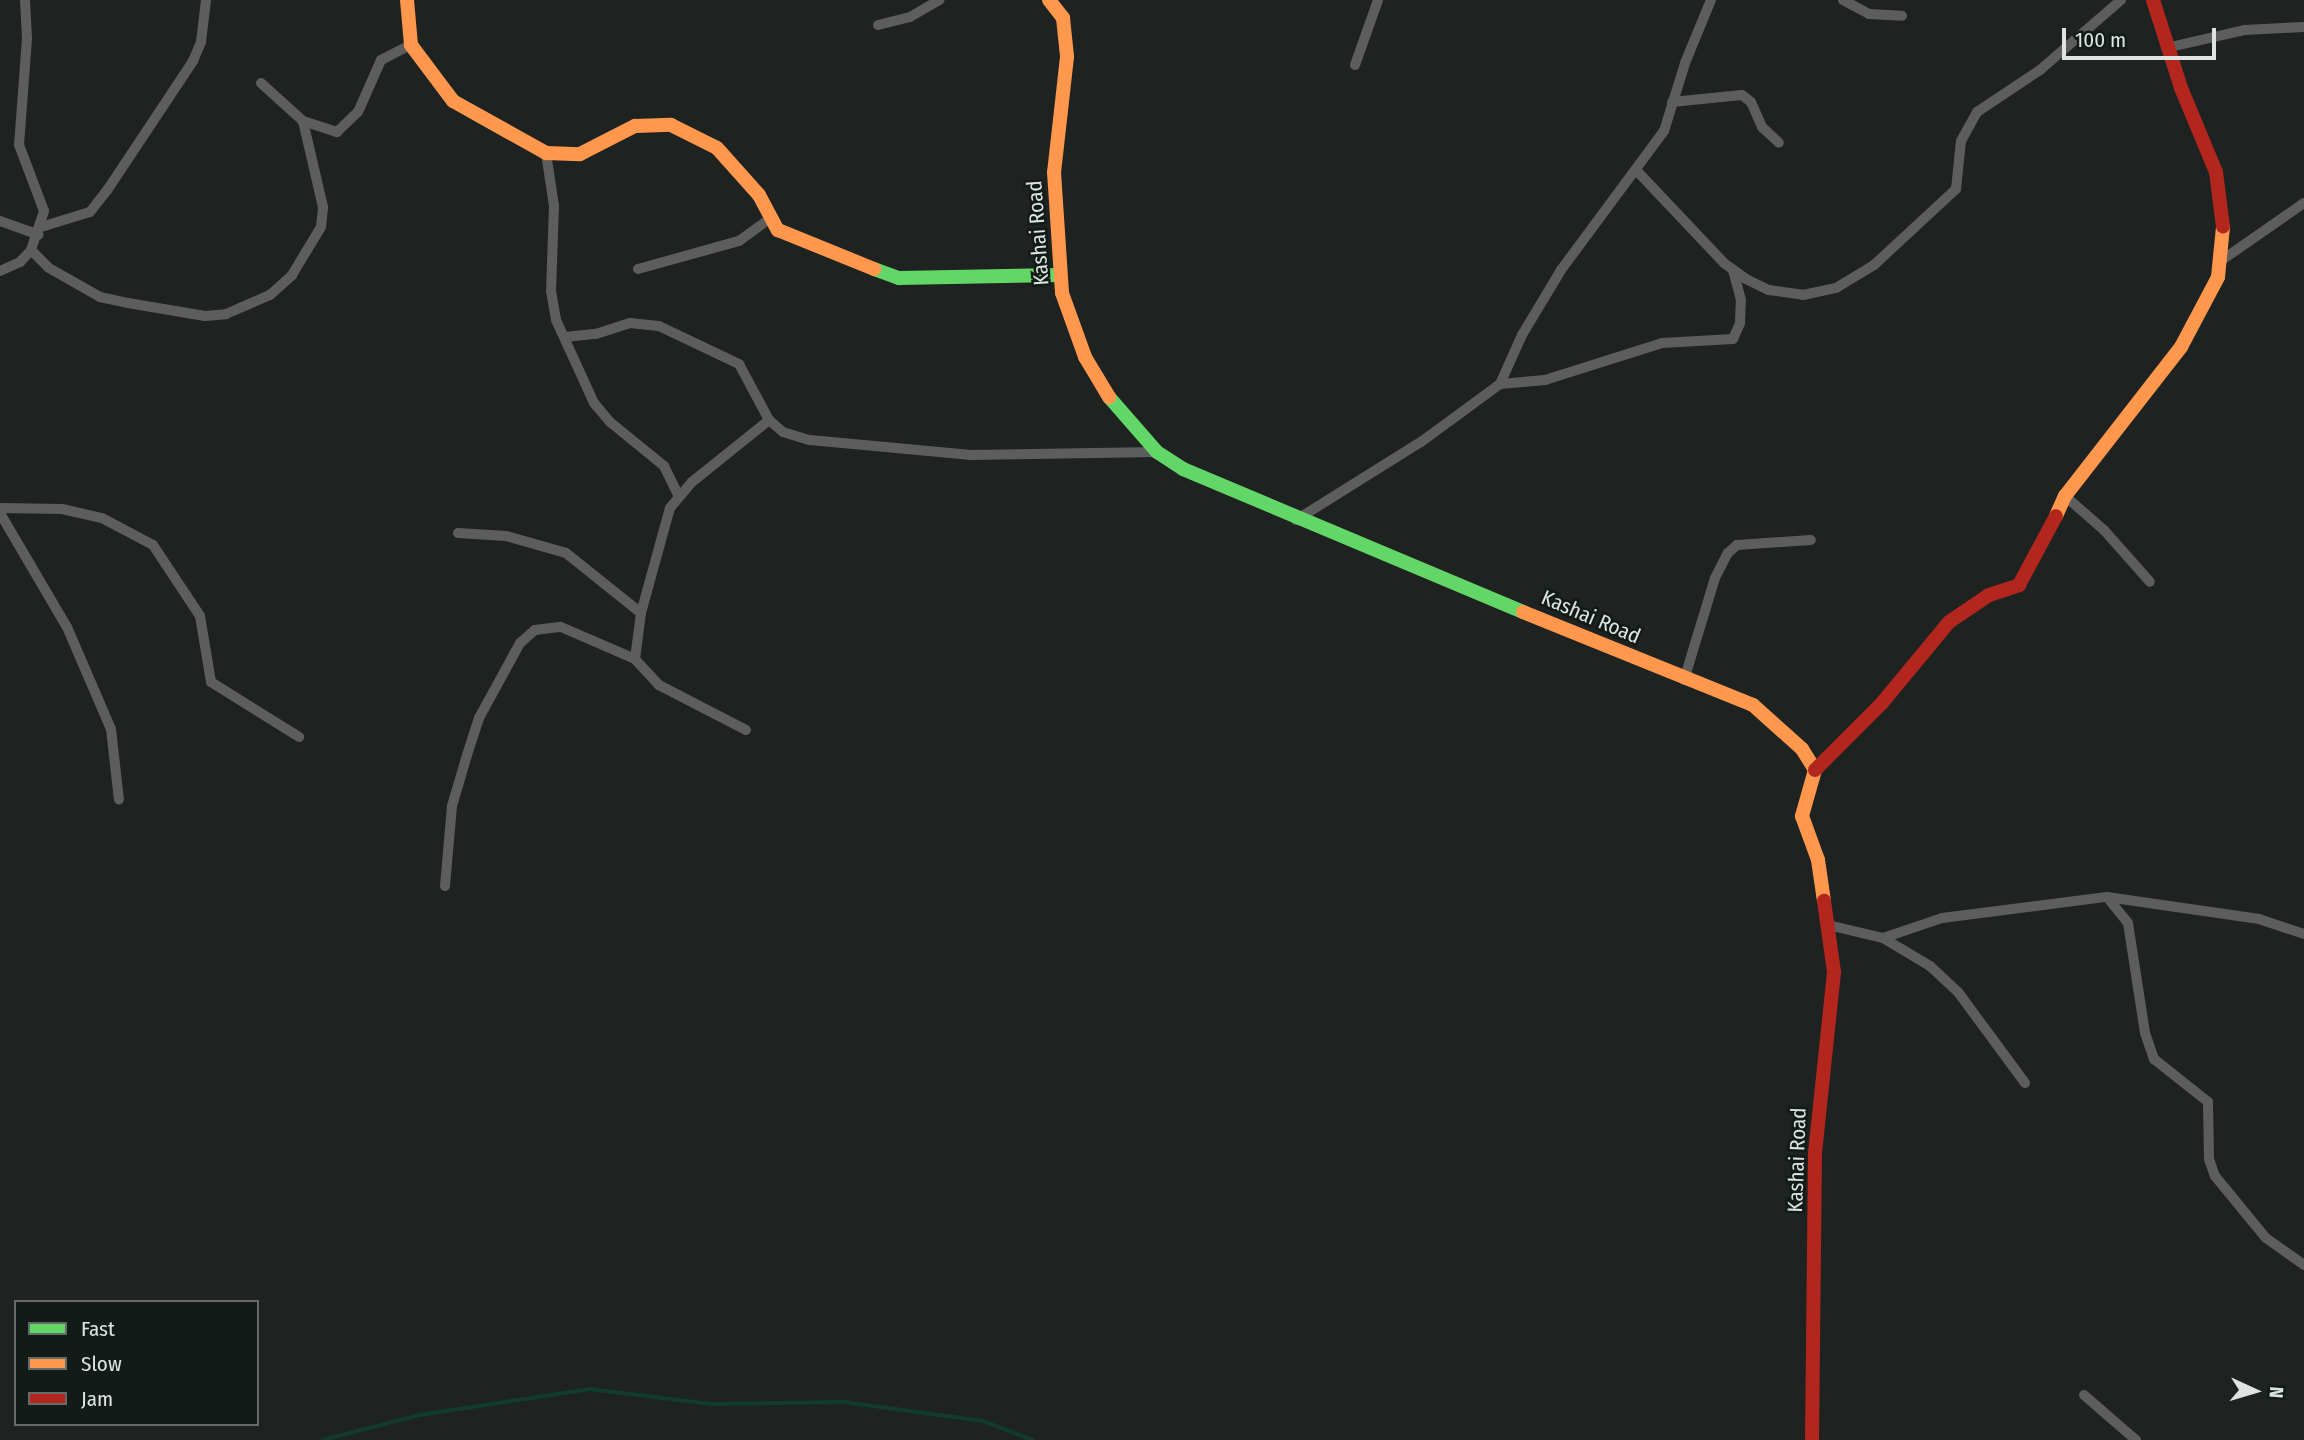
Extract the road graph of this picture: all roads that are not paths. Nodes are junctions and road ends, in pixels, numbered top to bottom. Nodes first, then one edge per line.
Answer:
1 (25, 0) edge
2 (206, 0) edge
3 (407, 0) edge
4 (940, 0) edge
5 (1049, 0) edge
6 (1378, 0) edge
7 (1711, 0) edge
8 (1843, 0) edge
9 (2121, 0) edge
10 (2153, 0) edge
11 (1902, 16) dead end
12 (878, 25) dead end
13 (2304, 27) edge
14 (411, 45) junction
15 (2166, 48) junction
16 (1355, 65) dead end
17 (261, 83) dead end
18 (1672, 102) junction
19 (303, 121) junction
20 (1779, 143) dead end
21 (546, 152) junction
22 (1637, 171) junction
23 (2304, 203) edge
24 (771, 218) junction
25 (0, 220) edge
26 (40, 231) junction
27 (31, 250) junction
28 (2222, 260) junction
29 (638, 269) dead end
30 (1733, 270) junction
31 (0, 271) edge
32 (1060, 275) junction
33 (565, 337) junction
34 (1500, 384) junction
35 (769, 420) junction
36 (1157, 452) junction
37 (678, 495) junction
38 (2065, 496) junction
39 (0, 508) edge
40 (0, 513) edge
41 (1296, 520) junction
42 (458, 533) dead end
43 (1811, 540) dead end
44 (2150, 582) dead end
45 (641, 613) junction
46 (635, 659) junction
47 (1684, 680) junction
48 (746, 730) dead end
49 (299, 737) dead end
50 (1815, 770) junction
51 (119, 800) dead end
52 (445, 886) dead end
53 (2107, 897) junction
54 (1828, 925) junction
55 (2304, 934) edge
56 (1883, 938) junction
57 (2025, 1083) dead end
58 (2304, 1265) edge
59 (2084, 1395) dead end
60 (1812, 1440) edge
61 (2136, 1440) edge

1 - 26 street
2 - 26 street
3 - 14 street
4 - 12 street
5 - 32 street, Kashai Road
6 - 16 street
7 - 18 street
8 - 11 street
9 - 30 street
10 - 15 street
13 - 15 street
14 - 19 street
14 - 21 street
15 - 28 street
17 - 19 street
18 - 20 street
18 - 22 street
19 - 27 street
21 - 24 street
21 - 33 street
22 - 30 street
22 - 34 street
23 - 28 street
24 - 29 street
24 - 32 street
25 - 26 street
26 - 27 street
27 - 31 street
28 - 38 street
30 - 34 street
32 - 36 street, Kashai Road
33 - 35 street
33 - 37 street
34 - 41 street
35 - 36 street
35 - 37 street
36 - 41 street, Kashai Road
37 - 45 street
38 - 44 street
38 - 50 street
39 - 49 street
40 - 51 street
41 - 47 street, Kashai Road
42 - 45 street
43 - 47 street
45 - 46 street
46 - 48 street
46 - 52 street
47 - 50 street, Kashai Road
50 - 54 street, Kashai Road
53 - 55 street
53 - 56 street
53 - 58 street
54 - 56 street
54 - 60 street, Kashai Road
56 - 57 street
59 - 61 street

